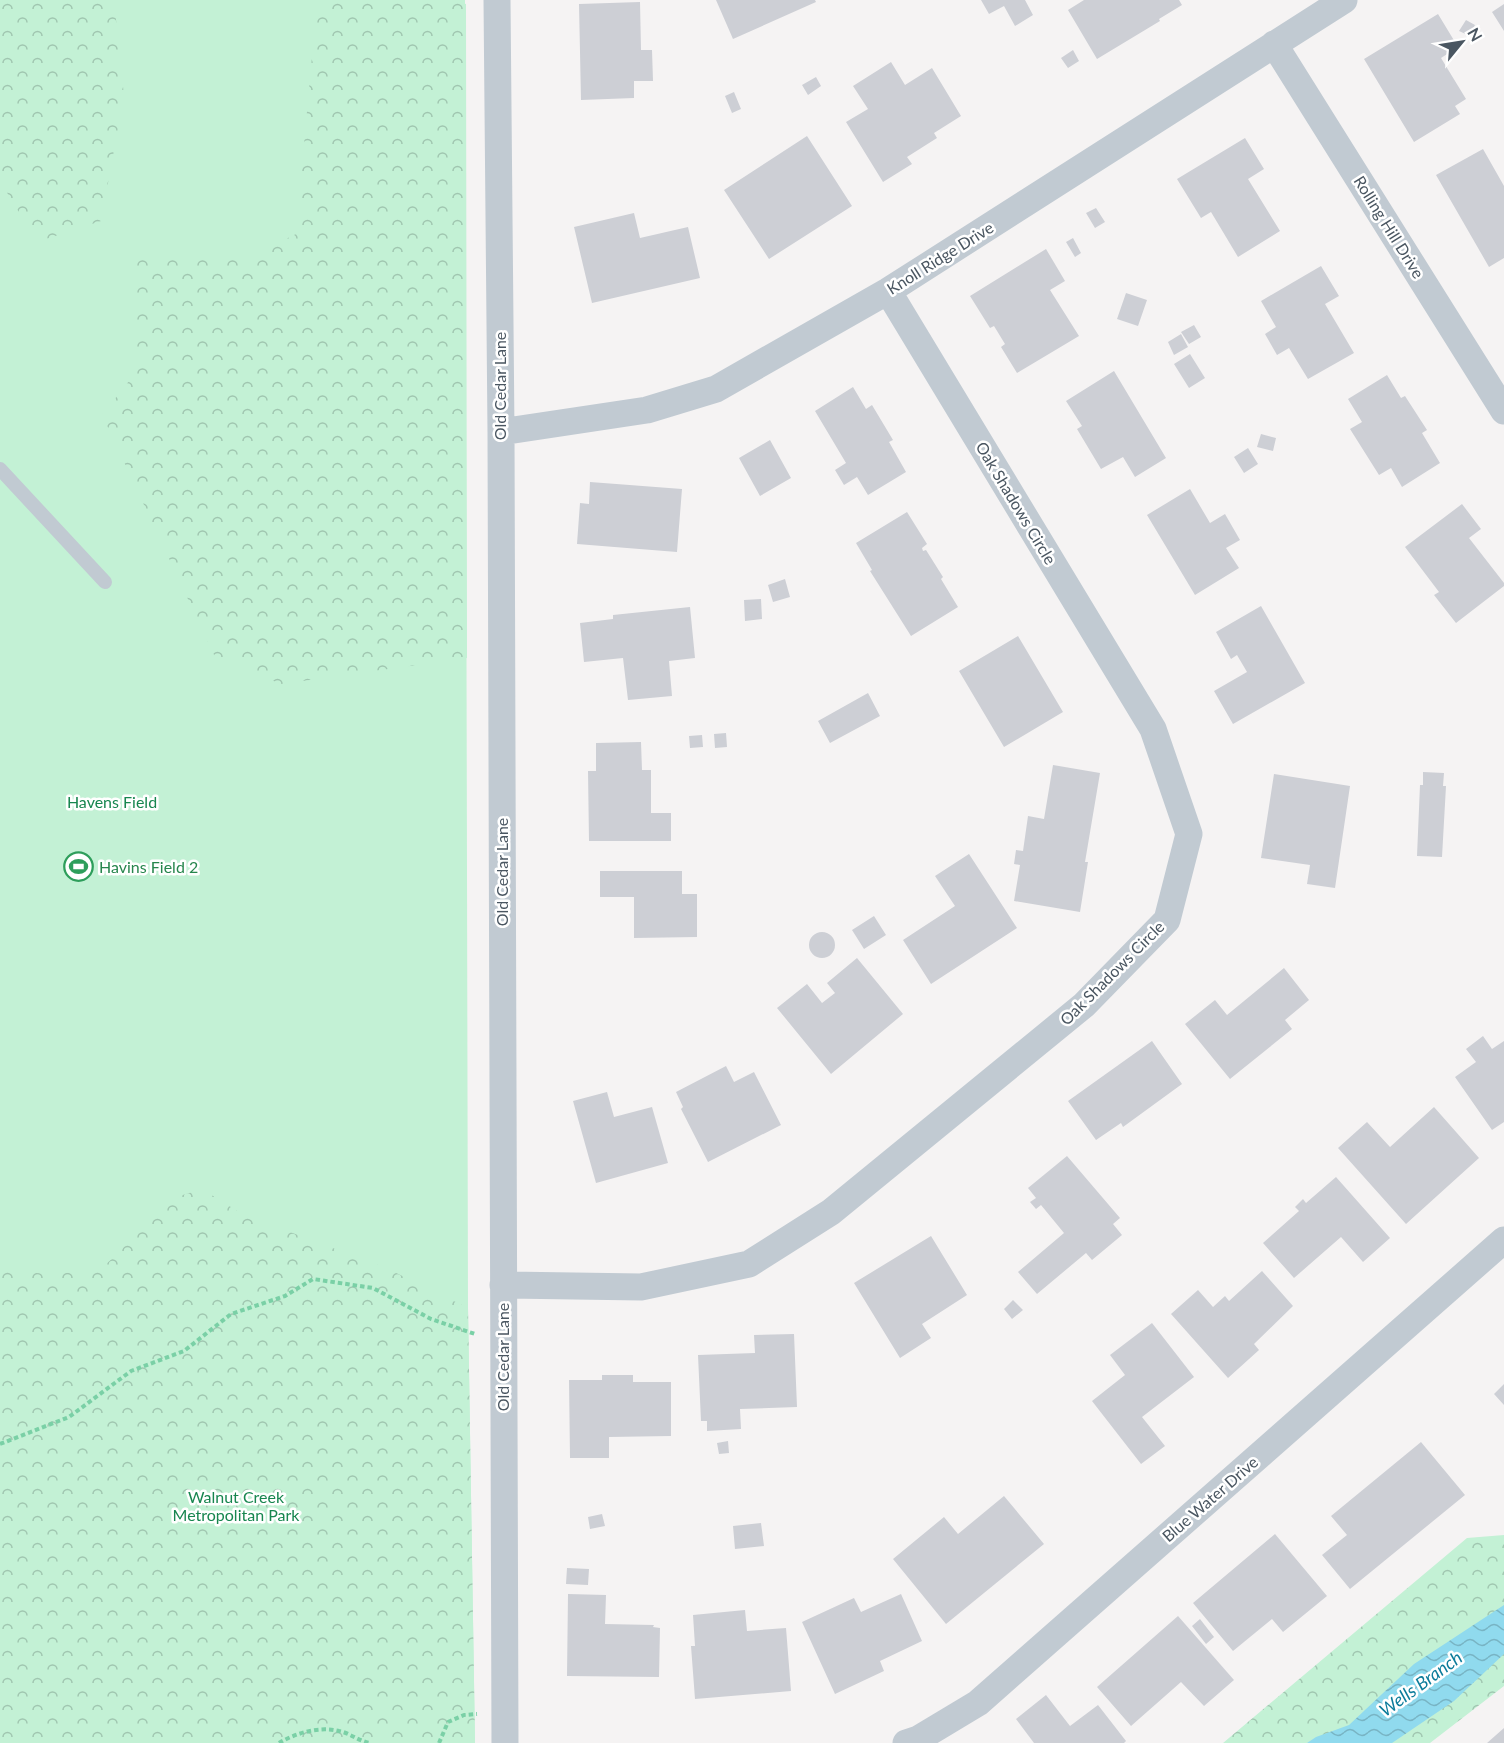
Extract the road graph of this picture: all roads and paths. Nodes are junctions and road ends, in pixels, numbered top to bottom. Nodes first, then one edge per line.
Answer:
1 (497, 0) edge
2 (1344, 0) edge
3 (1275, 44) junction
4 (888, 291) junction
5 (1504, 411) edge
6 (501, 432) junction
7 (0, 469) edge
8 (105, 582) dead end
9 (1504, 1240) edge
10 (502, 1285) junction
11 (503, 1342) junction
12 (0, 1444) edge
13 (504, 1712) junction
14 (279, 1743) edge
15 (370, 1743) edge
16 (439, 1743) edge
17 (505, 1743) edge
18 (906, 1743) edge

1 - 6 street, Old Cedar Lane
2 - 3 street, Knoll Ridge Drive
3 - 4 street, Knoll Ridge Drive
3 - 5 street, Rolling Hill Drive
4 - 6 street, Knoll Ridge Drive
4 - 10 street, Oak Shadows Circle
6 - 10 street, Old Cedar Lane
7 - 8 lane
9 - 18 street, Blue Water Drive
10 - 11 street, Old Cedar Lane
11 - 12 path
11 - 13 street, Old Cedar Lane
13 - 16 path
13 - 17 street, Old Cedar Lane
14 - 15 path

